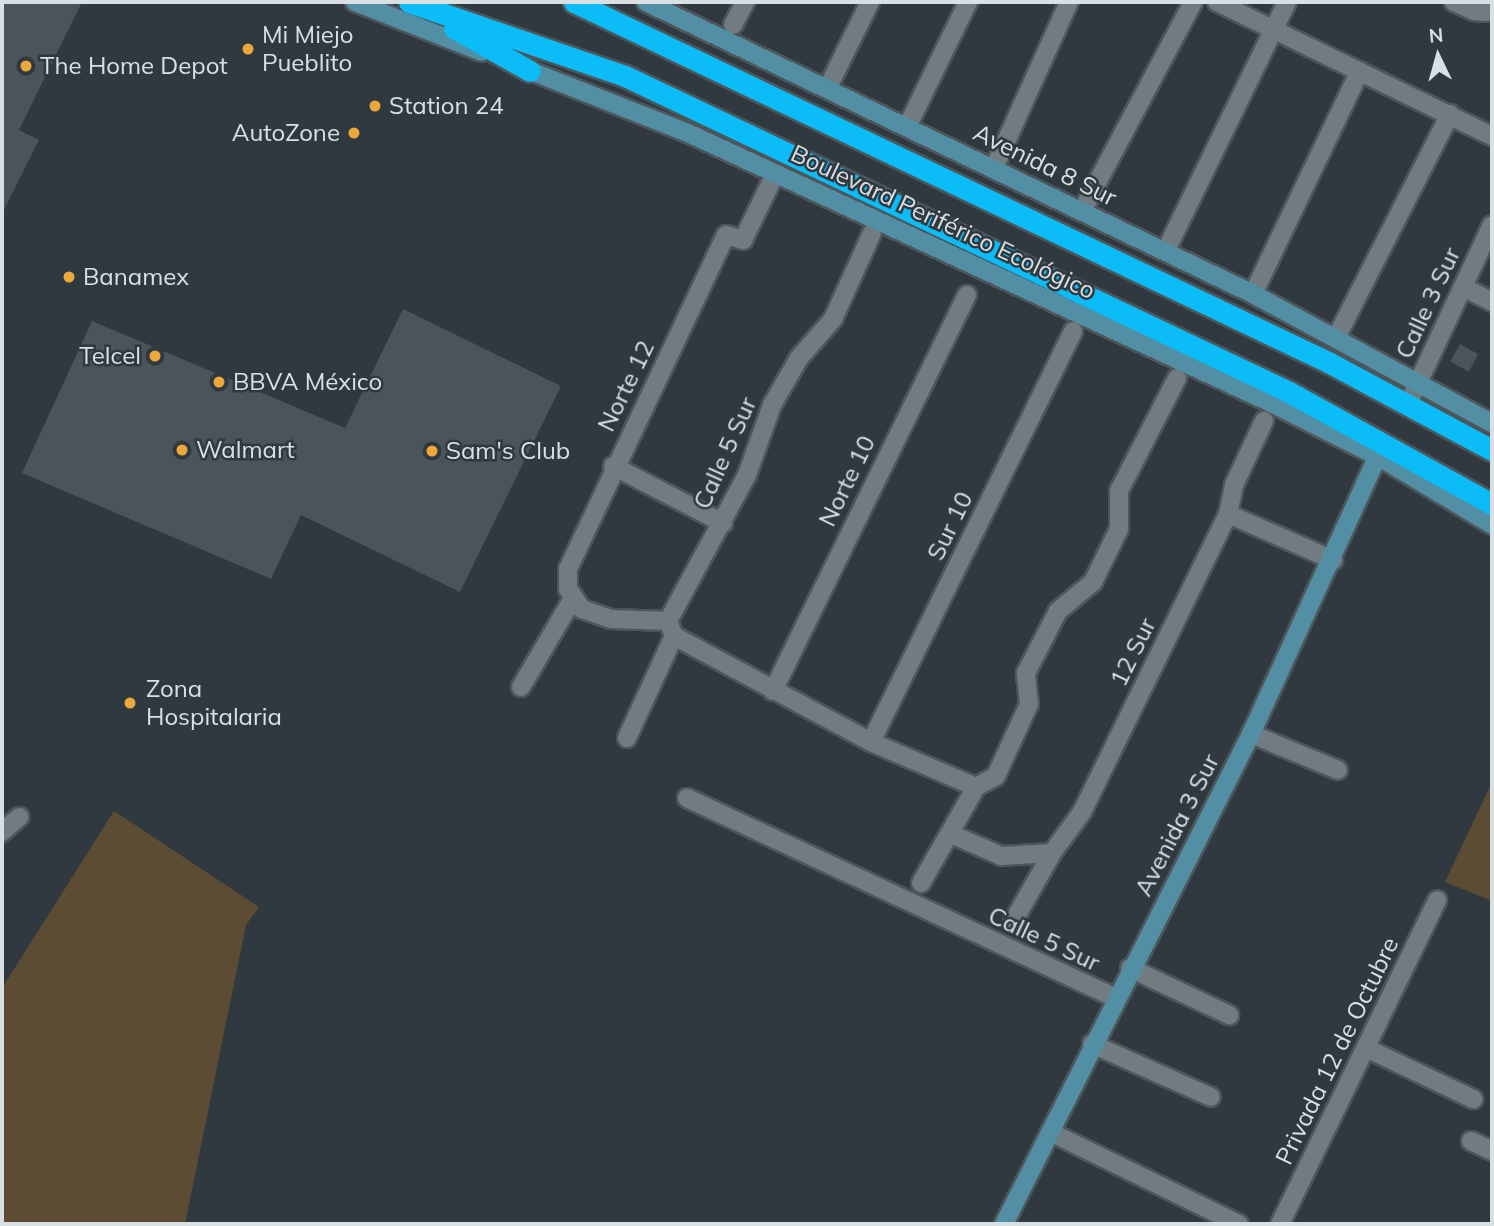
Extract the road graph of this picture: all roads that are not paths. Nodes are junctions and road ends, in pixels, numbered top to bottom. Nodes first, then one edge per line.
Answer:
1 (355, 2) edge
2 (409, 2) edge
3 (574, 2) edge
4 (596, 2) edge
5 (646, 2) edge
6 (745, 2) edge
7 (870, 2) edge
8 (968, 2) edge
9 (1069, 2) edge
10 (1193, 2) edge
11 (1217, 2) edge
12 (1287, 2) edge
13 (1454, 2) edge
14 (1489, 9) edge
15 (630, 24) junction
16 (733, 25) dead end
17 (1274, 30) junction
18 (530, 71) junction
19 (1360, 71) junction
20 (828, 87) junction
21 (1450, 114) junction
22 (908, 125) junction
23 (1492, 136) edge
24 (994, 168) junction
25 (775, 174) junction
26 (1082, 211) junction
27 (1492, 225) edge
28 (872, 233) dead end
29 (1169, 244) dead end
30 (1463, 287) junction
31 (1253, 294) junction
32 (967, 295) dead end
33 (1492, 302) edge
34 (1073, 331) dead end
35 (1336, 336) junction
36 (1177, 378) dead end
37 (1418, 380) junction
38 (1409, 402) junction
39 (1264, 421) dead end
40 (1492, 423) edge
41 (1492, 450) edge
42 (1381, 451) junction
43 (613, 466) junction
44 (1492, 504) edge
45 (1228, 513) junction
46 (723, 523) junction
47 (1492, 524) edge
48 (1333, 560) junction
49 (572, 600) junction
50 (671, 628) junction
51 (521, 687) dead end
52 (773, 691) junction
53 (1251, 734) junction
54 (627, 738) dead end
55 (871, 742) junction
56 (1338, 770) dead end
57 (976, 787) junction
58 (687, 798) dead end
59 (19, 817) dead end
60 (2, 832) edge
61 (951, 834) junction
62 (1052, 853) junction
63 (921, 883) dead end
64 (1437, 900) dead end
65 (1013, 922) dead end
66 (1130, 968) junction
67 (1115, 998) junction
68 (1229, 1015) dead end
69 (1092, 1044) junction
70 (1366, 1048) junction
71 (1211, 1097) dead end
72 (1473, 1099) dead end
73 (1050, 1132) junction
74 (1471, 1141) dead end
75 (1492, 1151) edge
76 (1004, 1224) edge
77 (1239, 1224) edge
78 (1280, 1224) edge

1 - 18 street, Boulevard Periférico Ecológico
2 - 18 highway
2 - 42 highway, Boulevard Periférico Ecológico
3 - 15 highway, Boulevard Periférico Ecológico
4 - 15 highway
5 - 20 street, Avenida 8 Sur
6 - 16 street
7 - 20 street
8 - 22 street
9 - 24 street
10 - 26 street
11 - 17 street
12 - 17 street
13 - 14 street
15 - 38 highway, Boulevard Periférico Ecológico
17 - 19 street
17 - 29 street
18 - 25 street, Boulevard Periférico Ecológico
19 - 21 street
19 - 31 street
20 - 22 street, Avenida 8 Sur
21 - 23 street
21 - 35 street
22 - 24 street, Avenida 8 Sur
24 - 26 street, Avenida 8 Sur
25 - 42 street, Boulevard Periférico Ecológico
25 - 43 street, Norte 12
26 - 31 street, Avenida 8 Sur
27 - 30 street, Calle 3 Sur
28 - 46 street, Calle 5 Sur
30 - 33 street
30 - 37 street, Calle 3 Sur
31 - 35 street, Avenida 8 Sur
32 - 52 street, Norte 10
34 - 55 street, Sur 10
35 - 37 street, Avenida 8 Sur
36 - 57 street
37 - 38 street, Calle 3 Sur
37 - 40 street, Avenida 8 Sur
38 - 41 highway, Boulevard Periférico Ecológico
39 - 45 street, 12 Sur
42 - 44 highway, Boulevard Periférico Ecológico
42 - 47 street, Boulevard Periférico Ecológico
42 - 48 street, Avenida 3 Sur
43 - 46 street
43 - 49 street, Norte 12
45 - 48 street
45 - 62 street, 12 Sur
46 - 50 street, Calle 5 Sur
48 - 53 street, Avenida 3 Sur
49 - 50 street
49 - 51 street
50 - 52 street
50 - 54 street, Calle 5 Sur
52 - 55 street
53 - 56 street
53 - 66 street, Avenida 3 Sur
55 - 57 street
57 - 61 street
58 - 67 street, Calle 5 Sur
59 - 60 street
61 - 62 street
61 - 63 street
62 - 65 street, 12 Sur
64 - 70 street, Privada 12 de Octubre
66 - 67 street, Avenida 3 Sur
66 - 68 street
67 - 69 street, Avenida 3 Sur
69 - 71 street
69 - 73 street, Avenida 3 Sur
70 - 72 street
70 - 78 street, Privada 12 de Octubre
73 - 76 street, Avenida 3 Sur
73 - 77 street
74 - 75 street

